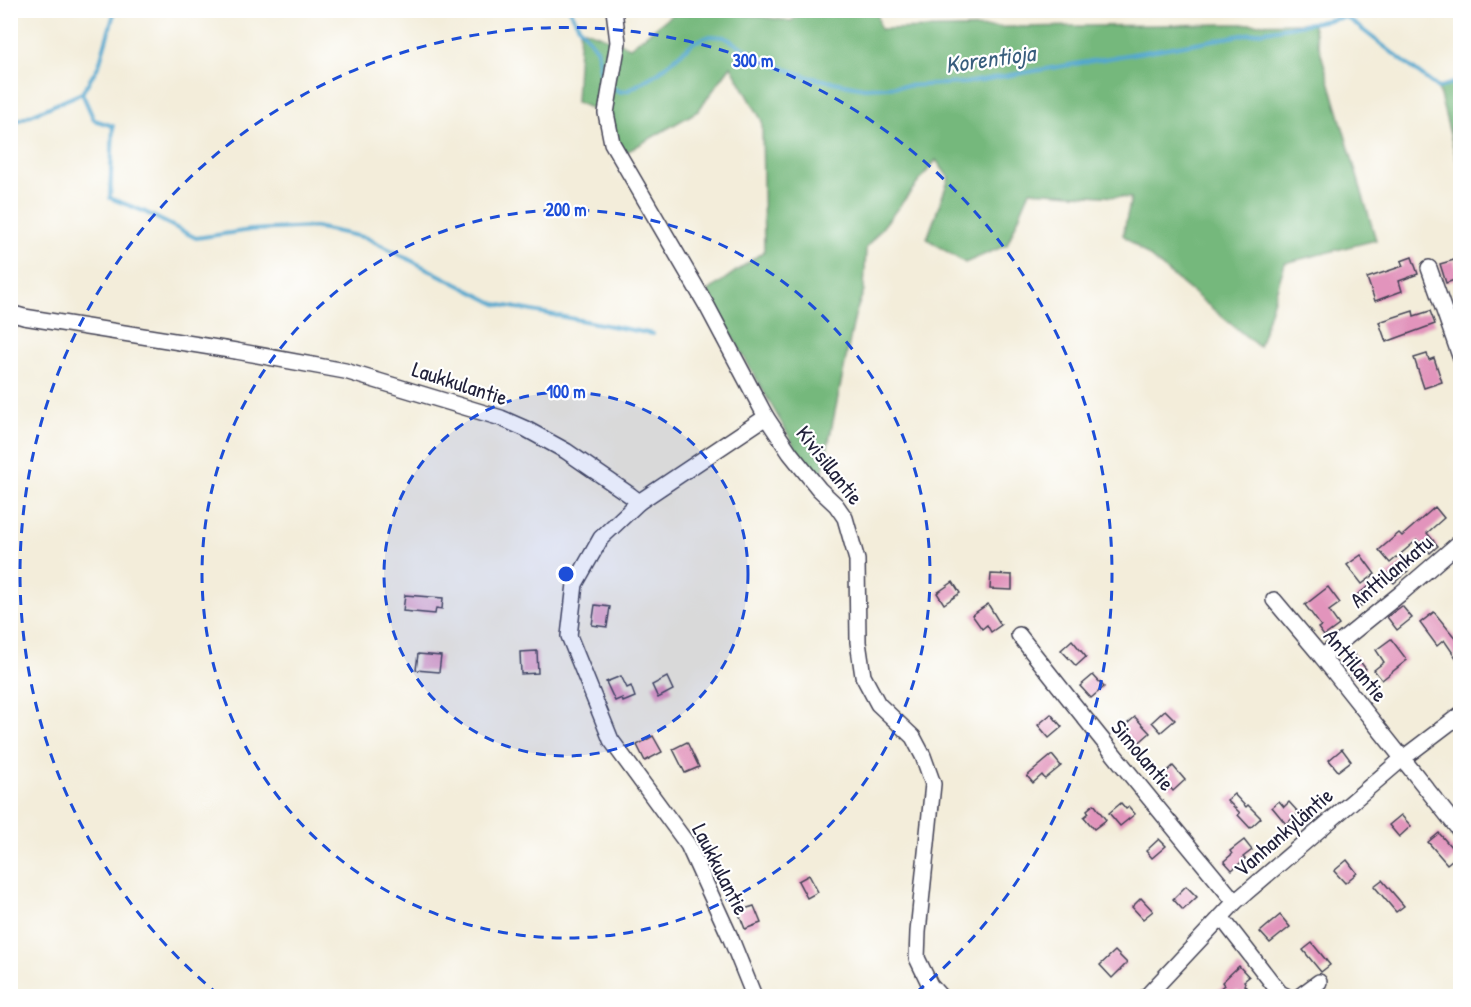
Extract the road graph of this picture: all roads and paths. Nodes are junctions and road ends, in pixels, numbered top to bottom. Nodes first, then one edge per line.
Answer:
1 (614, 10) edge
2 (1429, 268) dead end
3 (10, 313) edge
4 (1461, 356) edge
5 (766, 417) junction
6 (639, 502) junction
7 (1461, 542) edge
8 (1274, 600) dead end
9 (1018, 635) dead end
10 (1322, 657) junction
11 (1461, 715) edge
12 (1402, 759) junction
13 (1461, 831) edge
14 (1235, 902) junction
15 (1221, 917) junction
16 (1318, 982) dead end
17 (1153, 994) edge
18 (754, 996) edge
19 (940, 996) edge
20 (1287, 996) edge
21 (1300, 996) edge

1 - 5 street, Kivisillantie
2 - 4 street
3 - 6 street, Laukkulantie
5 - 6 street
5 - 19 street, Kivisillantie
6 - 18 street, Laukkulantie
7 - 10 street, Anttilankatu
8 - 10 street, Anttilantie
9 - 14 street, Simolantie
10 - 12 street, Anttilantie
11 - 12 street, Vanhankyläntie
12 - 13 street, Anttilantie
12 - 14 street, Vanhankyläntie
14 - 15 street, Vanhankyläntie
15 - 17 street, Vanhankyläntie
15 - 20 street
16 - 21 street

